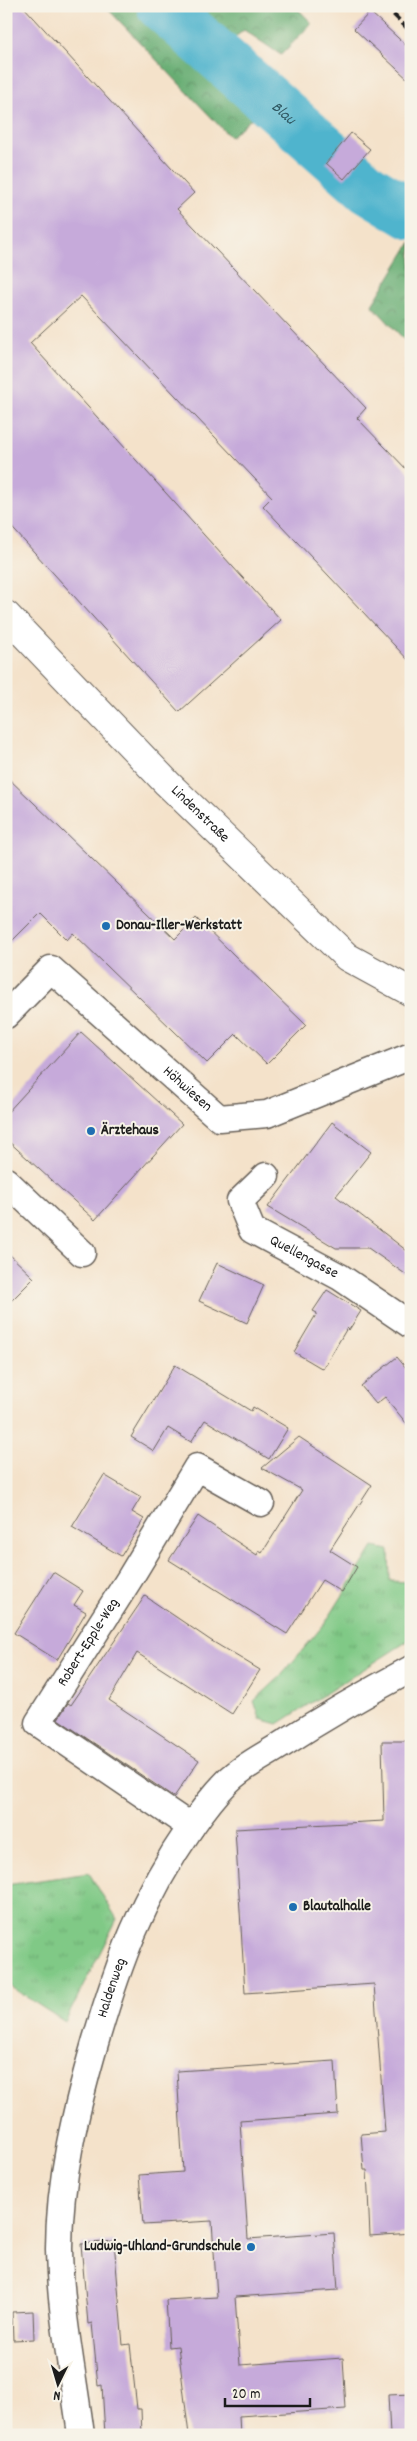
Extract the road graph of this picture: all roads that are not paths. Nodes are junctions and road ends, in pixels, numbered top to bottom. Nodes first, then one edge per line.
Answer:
1 (6, 614) edge
2 (411, 992) edge
3 (6, 1015) edge
4 (411, 1056) edge
5 (266, 1176) dead end
6 (6, 1181) edge
7 (82, 1252) dead end
8 (411, 1325) edge
9 (261, 1503) dead end
10 (411, 1668) edge
11 (191, 1827) junction
12 (81, 2435) edge

1 - 2 street, Lindenstraße
3 - 4 street, Höhwiesen
5 - 8 street, Quellengasse
6 - 7 street
9 - 11 street, Robert-Epple-Weg
10 - 11 street, Haldenweg
11 - 12 street, Haldenweg

